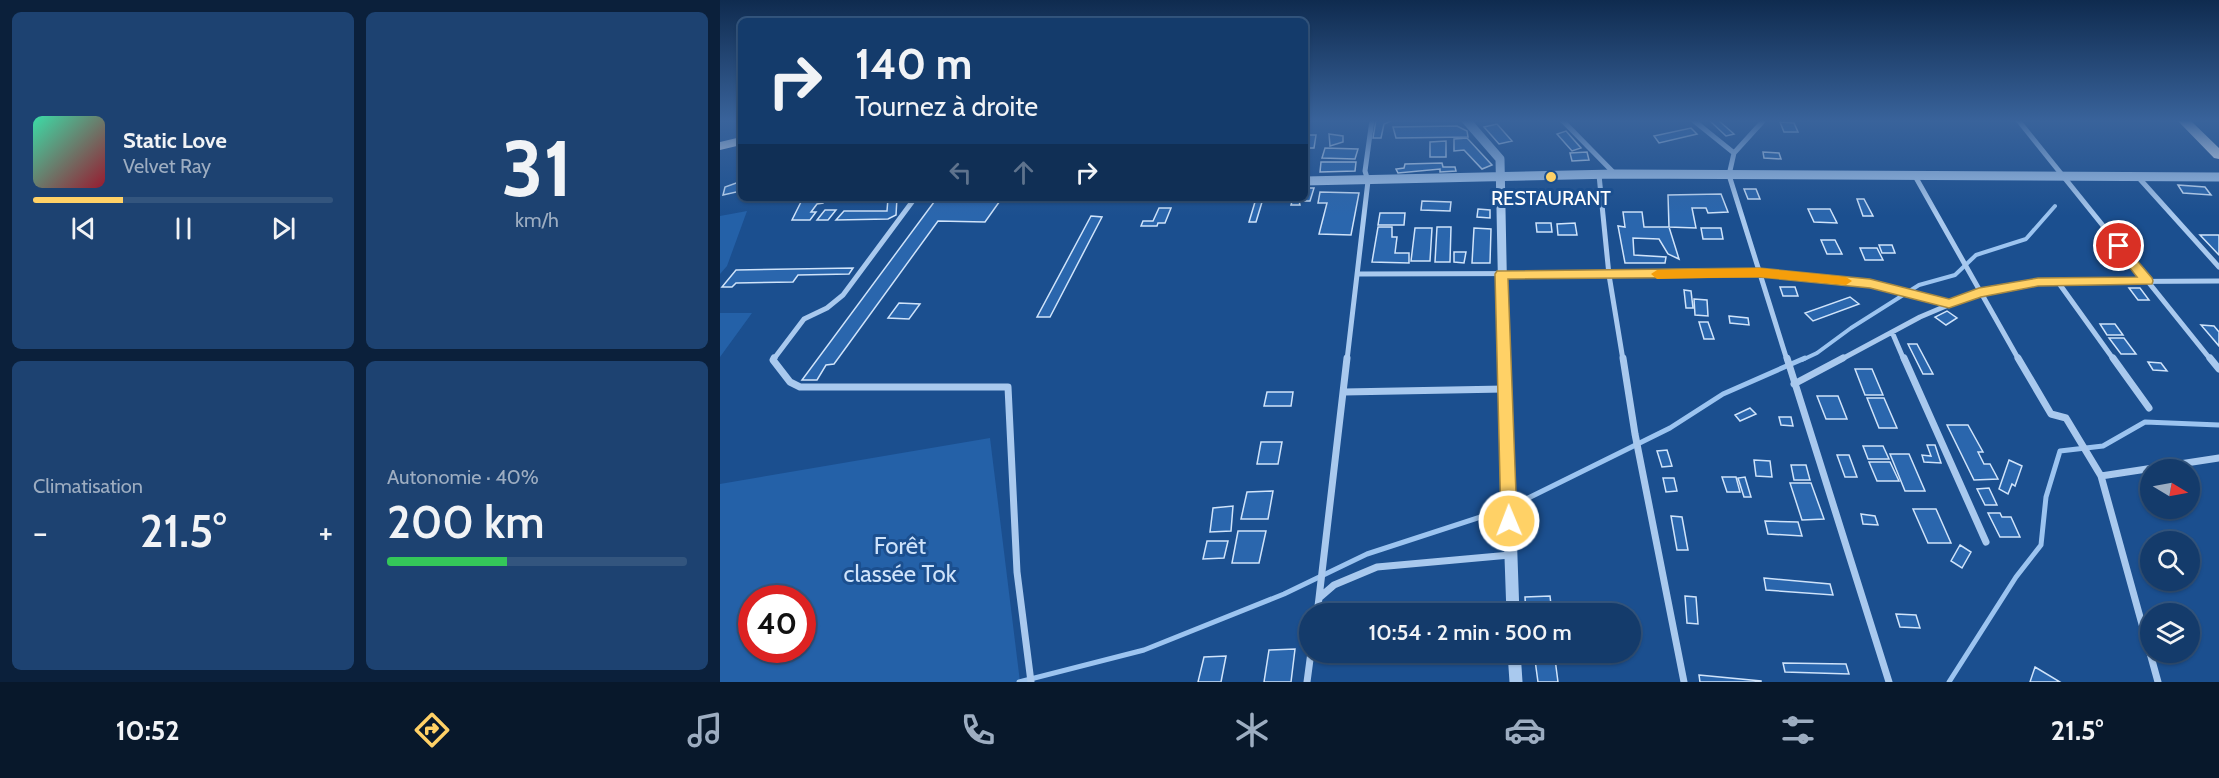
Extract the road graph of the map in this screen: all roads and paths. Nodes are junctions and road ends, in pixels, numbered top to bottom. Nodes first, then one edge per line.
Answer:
1 (1368, 152) edge
2 (1494, 152) edge
3 (1593, 152) edge
4 (2043, 152) edge
5 (1734, 153) edge
6 (1615, 174) junction
7 (1599, 175) junction
8 (1729, 175) junction
9 (1502, 176) junction
10 (1916, 176) junction
11 (2063, 177) junction
12 (2138, 177) junction
13 (2219, 177) edge
14 (1308, 180) edge
15 (1368, 181) junction
16 (913, 201) edge
17 (2219, 267) edge
18 (1759, 273) junction
19 (1359, 274) junction
20 (1501, 274) junction
21 (1609, 275) junction
22 (2147, 281) junction
23 (2219, 281) edge
24 (2058, 282) junction
25 (1979, 292) junction
26 (1949, 303) junction
27 (1892, 332) junction
28 (2219, 369) edge
29 (1794, 384) junction
30 (1505, 389) junction
31 (1344, 392) junction
32 (2149, 408) dead end
33 (2219, 458) edge
34 (2101, 476) junction
35 (1986, 542) dead end
36 (1510, 555) junction
37 (1319, 598) junction
38 (1318, 603) edge
39 (1512, 603) edge
40 (1310, 663) edge
41 (1515, 663) edge
42 (1030, 682) edge
43 (1307, 682) edge
44 (1516, 682) edge
45 (1684, 682) edge
46 (1889, 682) edge
47 (2158, 682) edge

1 - 15 street
2 - 9 street
3 - 6 street
4 - 11 street
5 - 8 street
6 - 7 street
6 - 8 street
7 - 9 street
7 - 21 street
8 - 10 street
8 - 18 street
9 - 15 street
9 - 20 street
10 - 11 street
10 - 25 street
11 - 12 street
11 - 22 street
12 - 13 street
12 - 17 street
14 - 15 street
15 - 19 street
16 - 42 street
18 - 21 street
18 - 26 street
18 - 29 street
19 - 20 street
19 - 31 street
20 - 21 street
20 - 30 street
21 - 45 street
22 - 23 street
22 - 24 street
22 - 28 street
24 - 25 street
24 - 32 street
25 - 26 street
25 - 34 street
26 - 27 street
27 - 29 street
27 - 35 street
29 - 46 street
30 - 31 street
30 - 36 street
31 - 37 street
33 - 34 street
34 - 47 street
36 - 37 street
36 - 39 street
37 - 38 street
40 - 43 street
41 - 44 street

